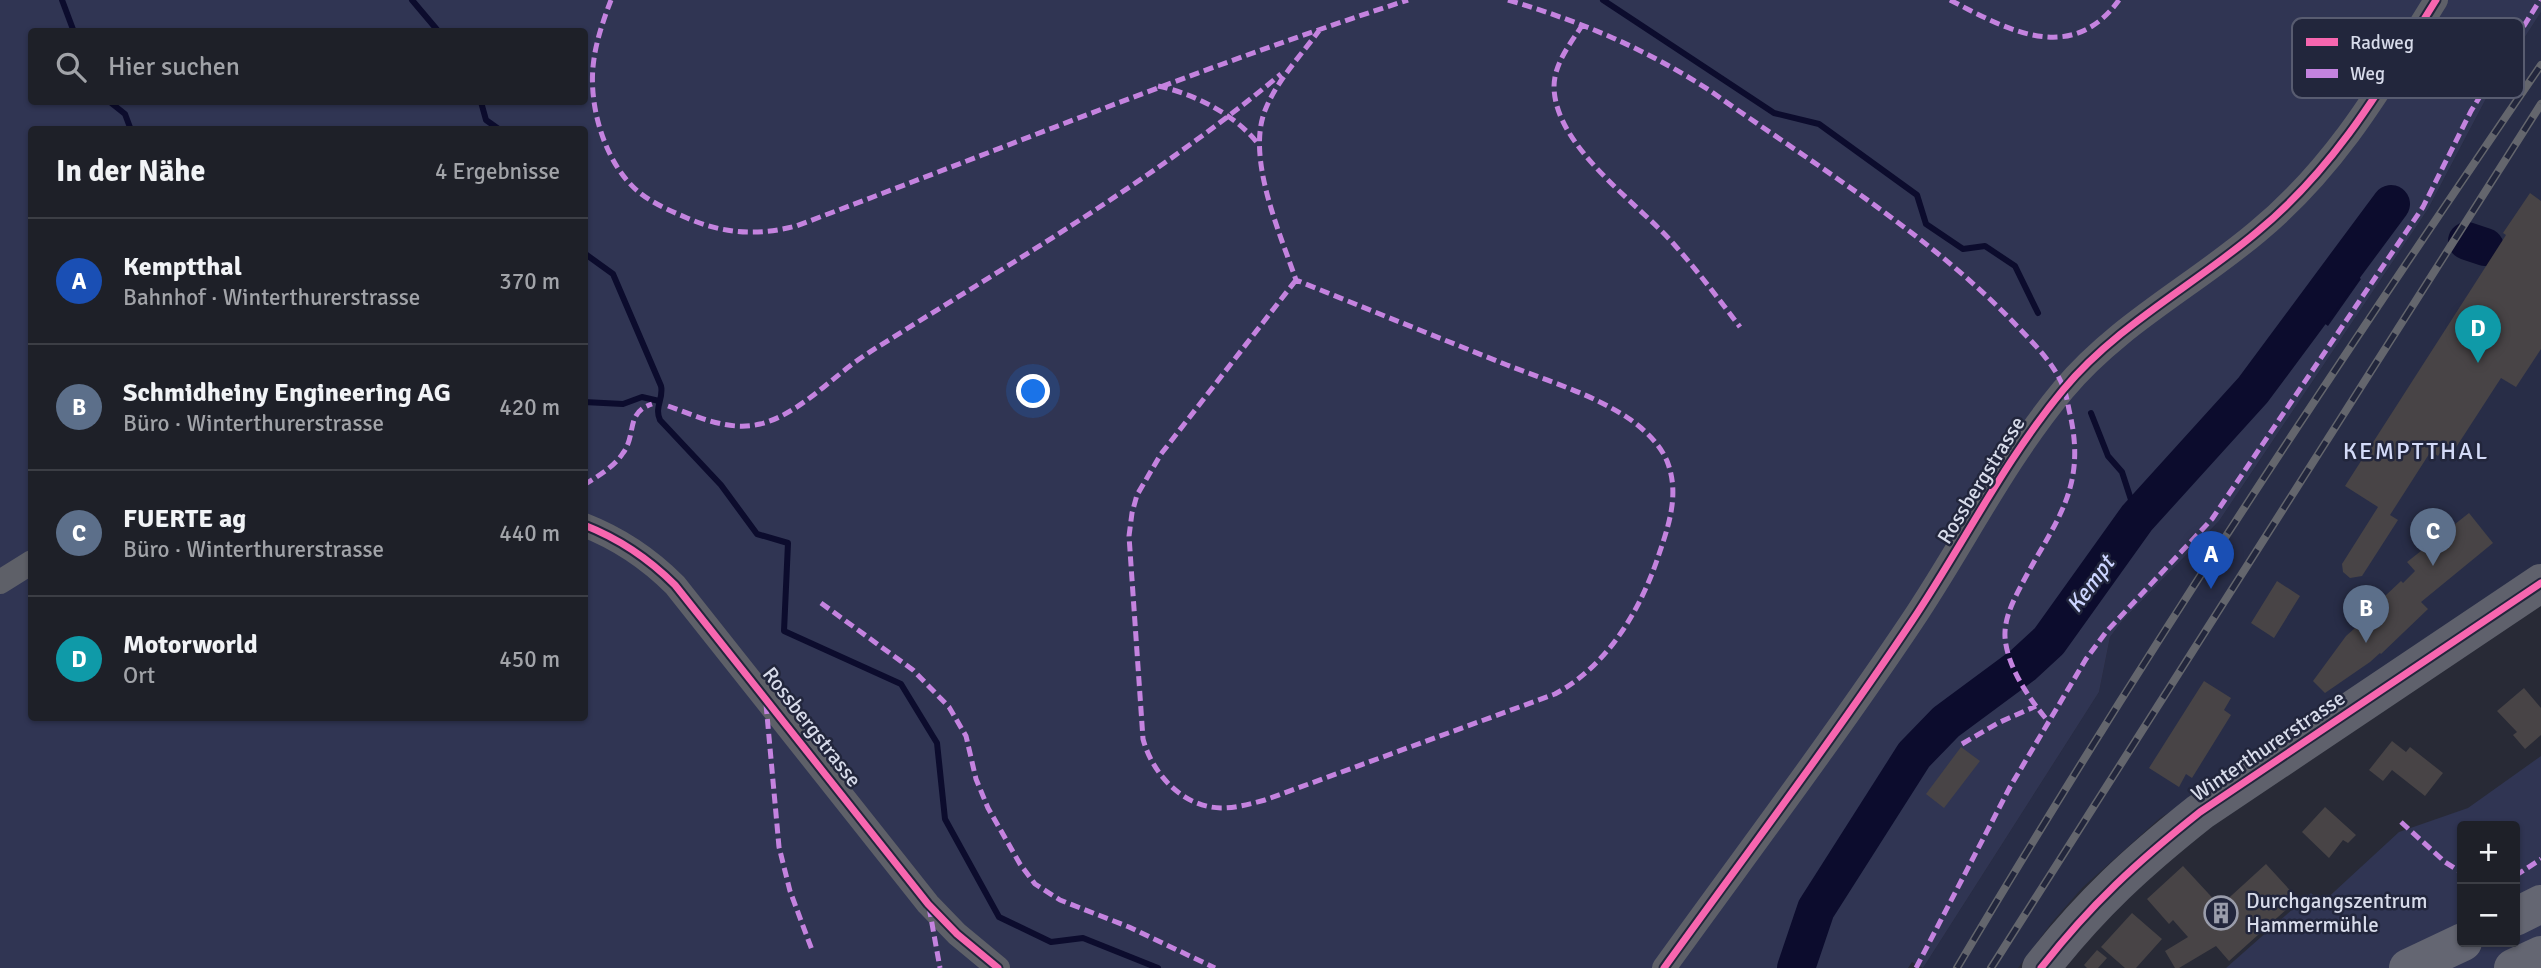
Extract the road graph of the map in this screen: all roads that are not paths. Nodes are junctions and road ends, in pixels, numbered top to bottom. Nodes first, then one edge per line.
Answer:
1 (2436, 0) edge
2 (2425, 18) edge
3 (2373, 98) edge
4 (588, 527) edge
5 (28, 564) edge
6 (0, 582) edge
7 (2541, 583) edge
8 (2541, 904) edge
9 (2520, 914) edge
10 (2457, 945) edge
11 (998, 968) edge
12 (1664, 968) edge
13 (2041, 968) edge
14 (2408, 968) edge

1 - 2 street, Rossbergstrasse
3 - 12 street, Rossbergstrasse
4 - 11 street, Rossbergstrasse
5 - 6 street
7 - 13 main road, Winterthurerstrasse
8 - 9 highway
10 - 14 highway

